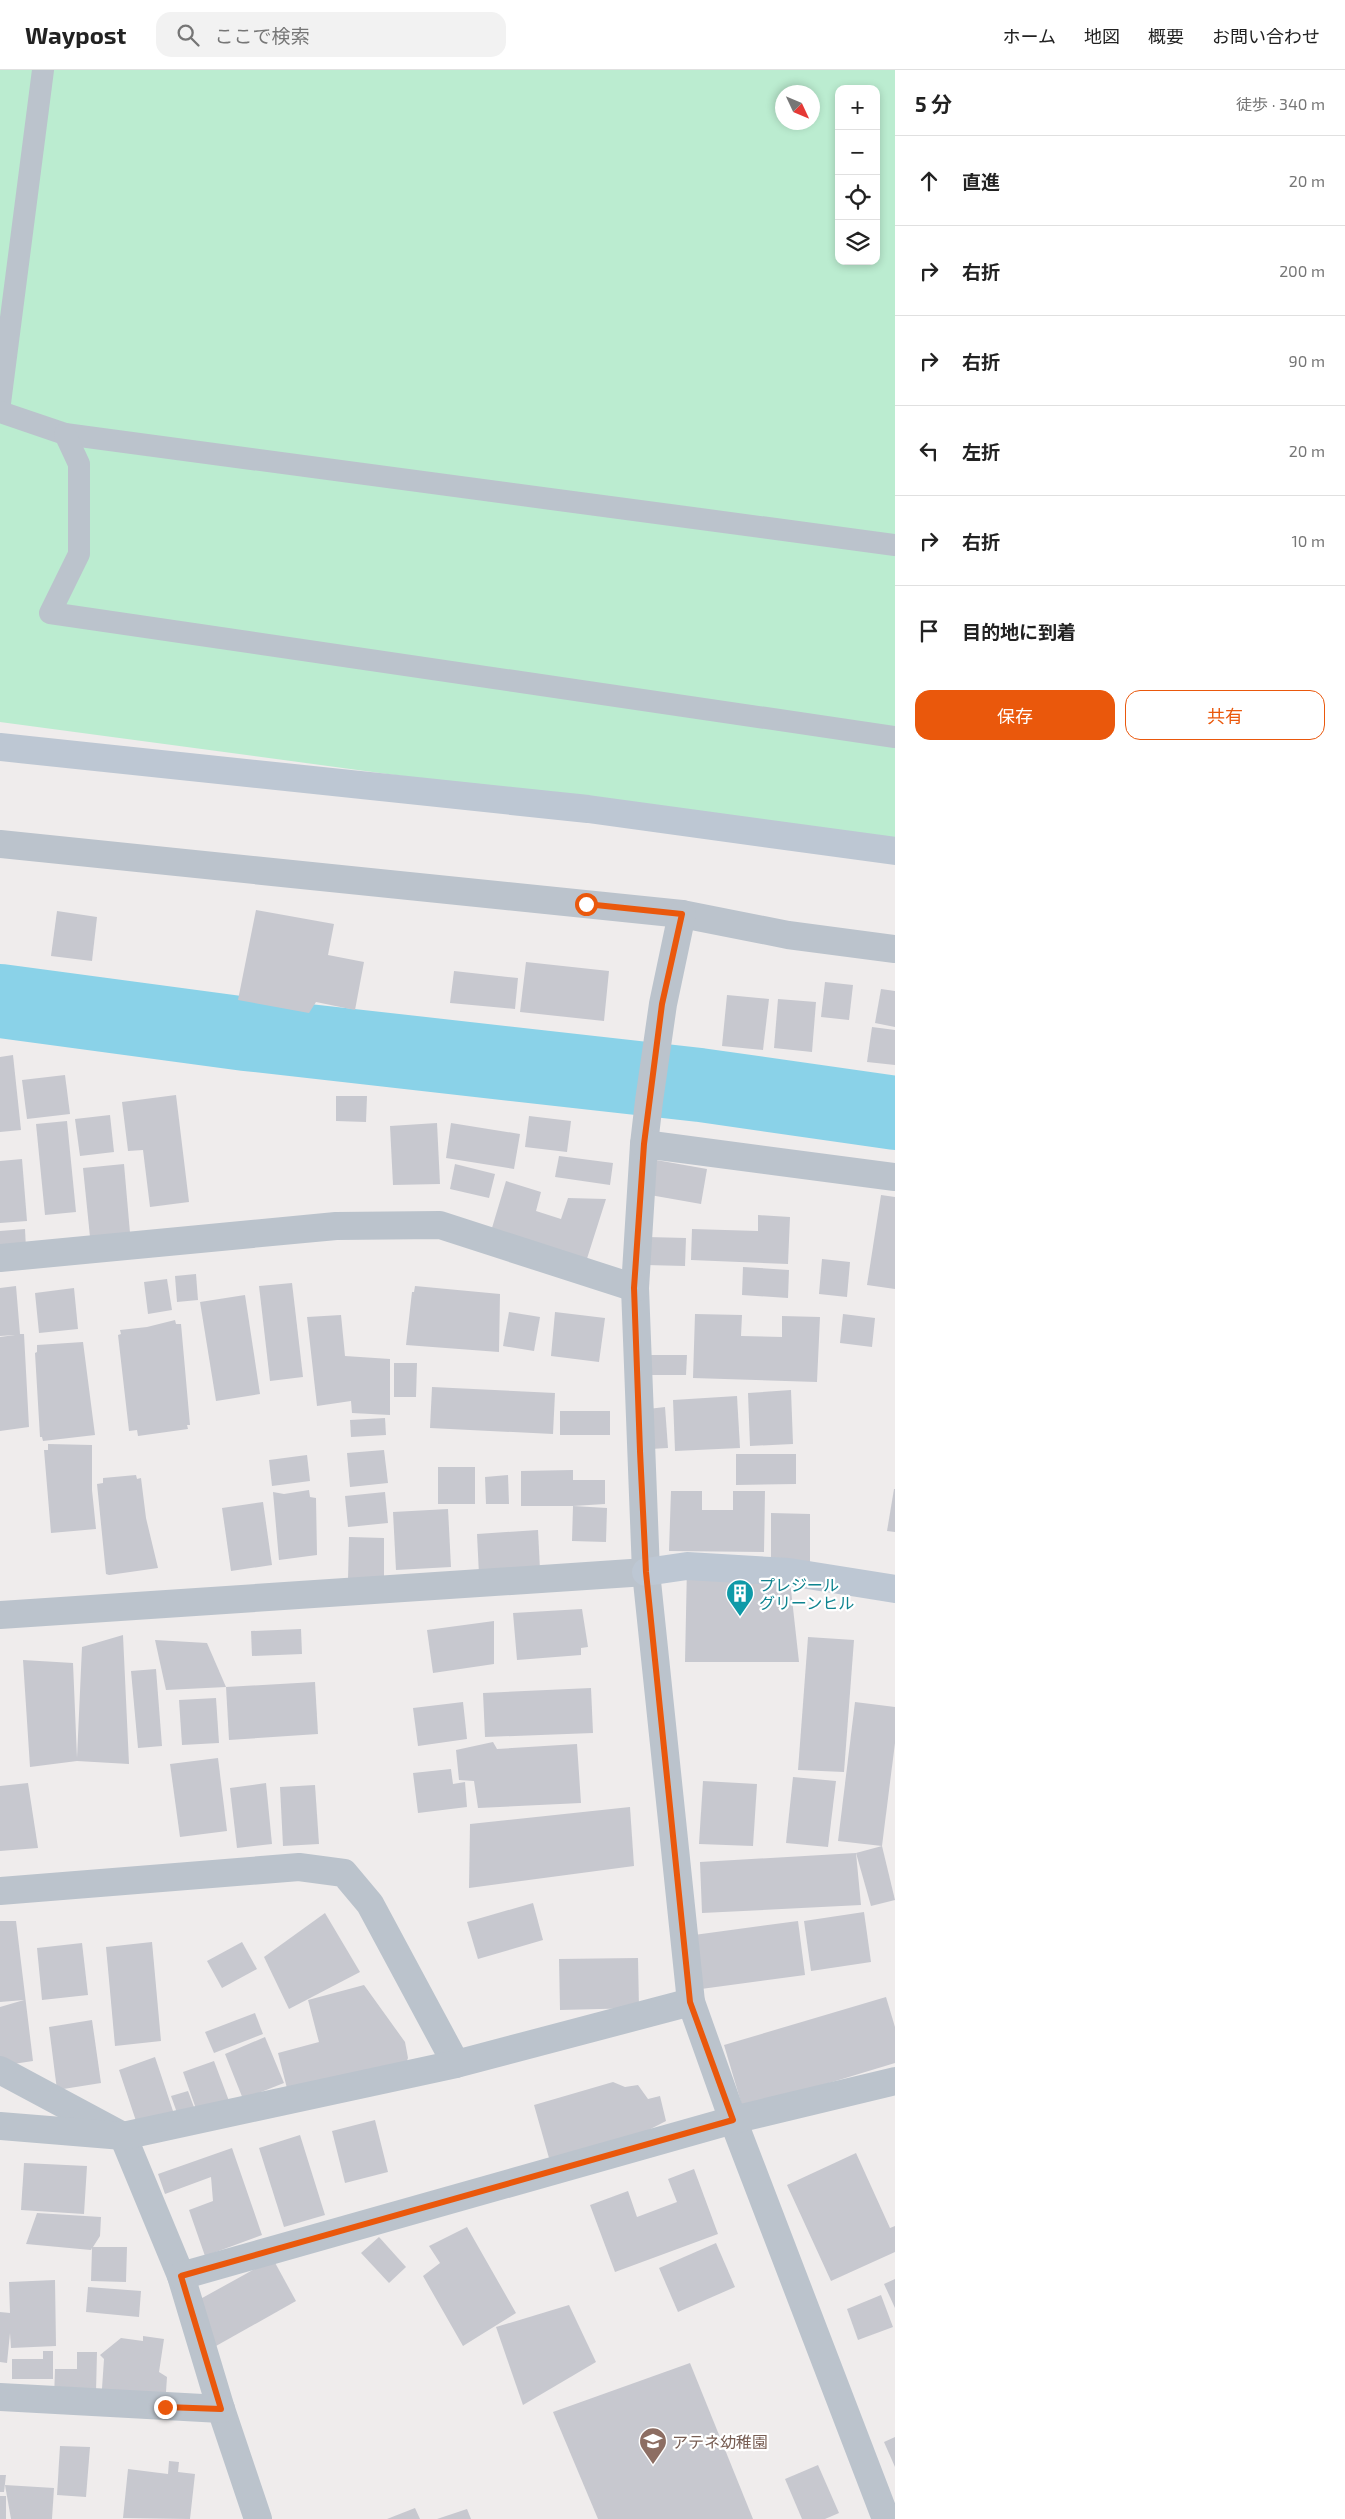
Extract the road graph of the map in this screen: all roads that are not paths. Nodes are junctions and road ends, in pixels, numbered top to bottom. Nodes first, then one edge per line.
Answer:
1 (43, 70) edge
2 (0, 403) edge
3 (0, 412) edge
4 (65, 434) junction
5 (895, 545) edge
6 (895, 737) edge
7 (0, 747) edge
8 (0, 844) edge
9 (895, 851) edge
10 (682, 914) junction
11 (895, 949) edge
12 (644, 1144) junction
13 (895, 1177) edge
14 (0, 1258) edge
15 (634, 1288) junction
16 (646, 1572) junction
17 (895, 1589) edge
18 (0, 1615) edge
19 (0, 1891) edge
20 (690, 2002) junction
21 (456, 2064) junction
22 (0, 2070) edge
23 (895, 2081) edge
24 (733, 2120) junction
25 (0, 2126) edge
26 (123, 2136) junction
27 (181, 2276) junction
28 (0, 2397) edge
29 (221, 2409) junction
30 (258, 2519) edge
31 (886, 2519) edge

1 - 2 lane
3 - 4 lane
4 - 5 lane
4 - 6 lane
7 - 9 street
8 - 10 street
10 - 11 street
10 - 12 street
12 - 13 street
12 - 15 street
14 - 15 street
15 - 16 street
16 - 17 street
16 - 18 street
16 - 20 street
19 - 21 street
20 - 21 street
20 - 24 street
21 - 26 street
22 - 26 street
23 - 24 street
24 - 27 street
24 - 31 street
25 - 26 street
26 - 27 street
27 - 29 street
28 - 29 street
29 - 30 street

